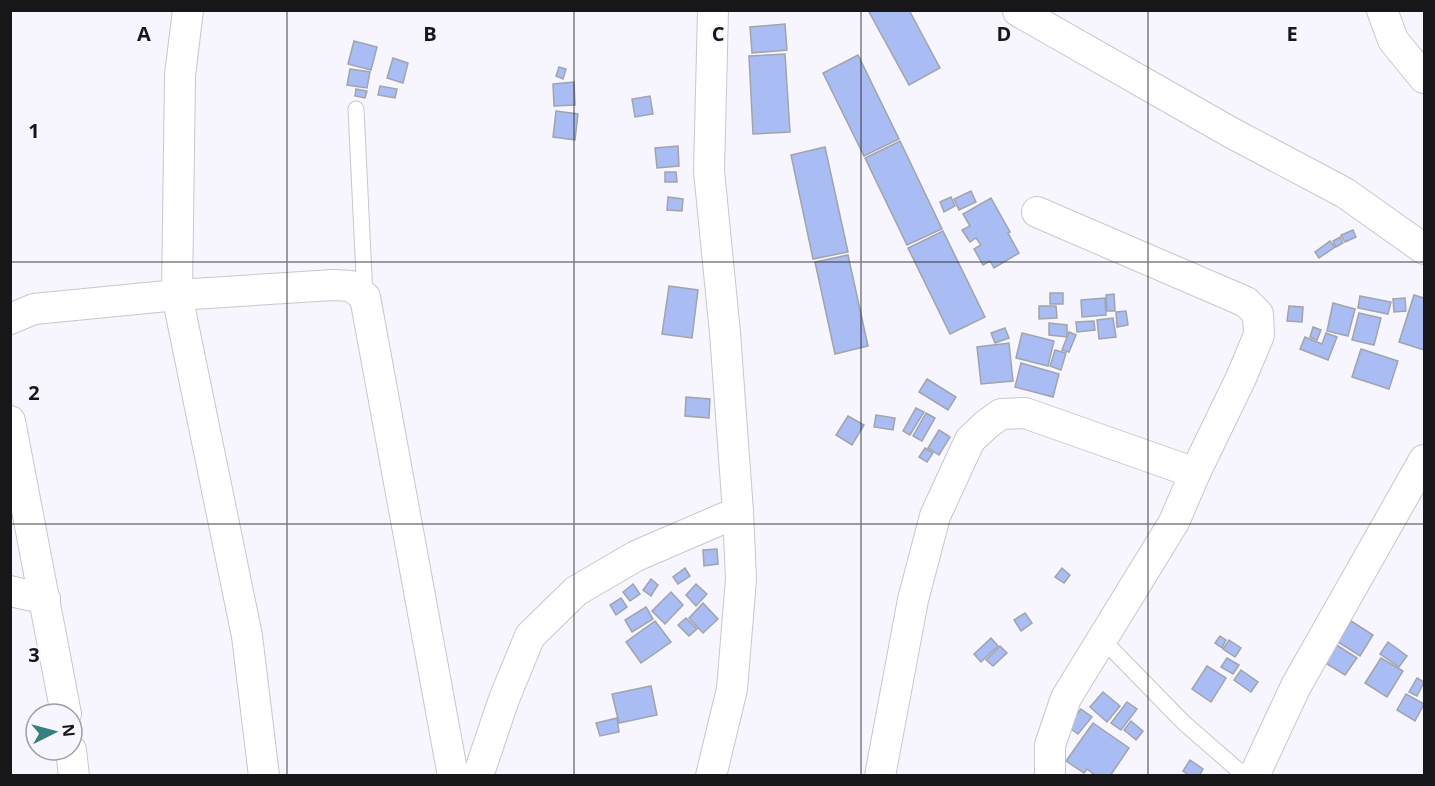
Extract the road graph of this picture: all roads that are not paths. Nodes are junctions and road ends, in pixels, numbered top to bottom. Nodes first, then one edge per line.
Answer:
1 (188, 10) edge
2 (713, 10) edge
3 (1382, 10) edge
4 (1018, 11) edge
5 (1425, 78) edge
6 (356, 109) dead end
7 (1037, 212) dead end
8 (1425, 249) edge
9 (177, 295) junction
10 (365, 297) junction
11 (10, 319) edge
12 (10, 421) edge
13 (1425, 460) edge
14 (1195, 473) junction
15 (738, 512) junction
16 (10, 591) edge
17 (45, 599) junction
18 (1101, 639) junction
19 (64, 702) edge
20 (264, 776) edge
21 (453, 776) edge
22 (478, 776) edge
23 (711, 776) edge
24 (880, 776) edge
25 (1050, 776) edge
26 (1245, 776) edge
27 (1254, 776) edge

1 - 9 street
2 - 15 street
3 - 5 street
4 - 8 street
6 - 10 lane
7 - 14 street
9 - 10 street
9 - 11 street
9 - 20 street
10 - 21 street
12 - 17 street
13 - 27 street
14 - 18 street
14 - 24 street
15 - 22 street
15 - 23 street
16 - 17 street
17 - 19 street
18 - 25 street
18 - 26 lane

